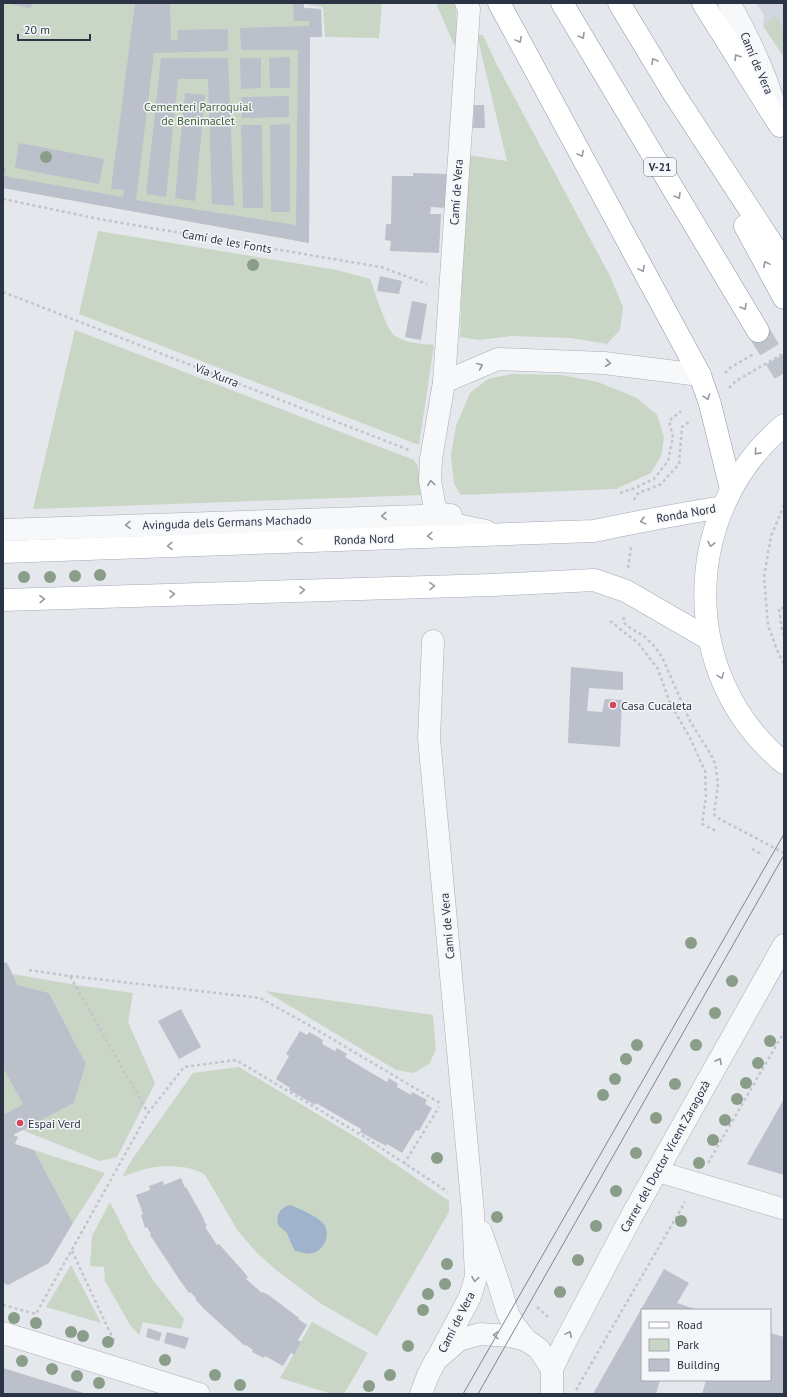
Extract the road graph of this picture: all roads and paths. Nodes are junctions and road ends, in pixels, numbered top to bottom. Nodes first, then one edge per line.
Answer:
1 (466, 3) edge
2 (499, 3) edge
3 (562, 3) edge
4 (620, 3) edge
5 (703, 3) edge
6 (729, 3) edge
7 (674, 94) junction
8 (782, 129) edge
9 (3, 199) edge
10 (784, 262) edge
11 (3, 292) edge
12 (449, 292) junction
13 (784, 298) edge
14 (758, 331) tunnel mouth
15 (784, 353) edge
16 (700, 375) junction
17 (444, 382) junction
18 (731, 386) dead end
19 (681, 411) dead end
20 (687, 423) dead end
21 (784, 425) edge
22 (431, 459) junction
23 (620, 493) dead end
24 (727, 498) junction
25 (784, 505) edge
26 (444, 514) junction
27 (633, 524) junction
28 (3, 530) edge
29 (497, 534) junction
30 (3, 552) edge
31 (626, 591) junction
32 (3, 600) edge
33 (784, 608) edge
34 (610, 621) dead end
35 (784, 636) edge
36 (709, 639) junction
37 (433, 641) dead end
38 (784, 664) edge
39 (784, 763) edge
40 (718, 832) dead end
41 (752, 849) dead end
42 (784, 852) edge
43 (763, 855) dead end
44 (784, 945) edge
45 (29, 970) dead end
46 (70, 976) junction
47 (784, 1032) edge
48 (148, 1113) junction
49 (404, 1164) junction
50 (656, 1171) junction
51 (696, 1183) junction
52 (451, 1194) dead end
53 (784, 1209) edge
54 (474, 1212) junction
55 (72, 1251) junction
56 (3, 1305) edge
57 (537, 1307) dead end
58 (549, 1318) dead end
59 (3, 1333) edge
60 (526, 1340) junction
61 (436, 1360) junction
62 (552, 1369) junction
63 (129, 1372) junction
64 (420, 1393) edge
65 (199, 1394) edge
66 (552, 1394) edge
67 (575, 1394) edge

1 - 12 street, Camí de Vera
2 -> 16 main road
3 -> 14 main road, V-21
7 -> 4 main road
8 -> 5 main road
6 - 8 street, Camí de Vera
7 - 10 main road
13 -> 7 main road
9 - 12 path, Camí de les Fonts
11 - 22 path, Vía Xurra
12 - 17 street, Camí de Vera
15 - 18 path
17 -> 16 street
16 -> 24 main road
17 - 22 street, Camí de Vera
19 - 23 path
20 - 27 path
21 -> 24 main road
26 -> 22 street, Camí de Vera
24 -> 27 main road, Ronda Nord
24 -> 36 main road
25 - 38 path
26 -> 28 street, Avinguda dels Germans Machado
26 - 29 street
27 - 29 main road, Ronda Nord
27 - 31 path
29 -> 30 main road, Ronda Nord
32 -> 31 main road
31 - 36 main road
31 - 42 path
33 - 35 path
34 - 40 path
36 -> 39 main road
37 - 54 street, Camí de Vera
41 - 43 path
50 -> 44 street, Carrer del Doctor Vicent Zaragozà
45 - 46 path
46 - 48 path
46 - 49 path
47 - 51 path
48 - 49 path
48 - 55 path
49 - 52 path
50 - 51 street
62 -> 50 street, Carrer del Doctor Vicent Zaragozà
51 - 53 street
51 - 67 path
54 - 60 street, Camí de Vera
54 -> 61 street, Camí de Vera
55 - 56 path
55 - 63 path
57 - 58 path
59 - 63 street
60 -> 61 street
60 - 62 street
61 - 64 street, Camí de Vera
62 - 66 street
63 - 65 street

